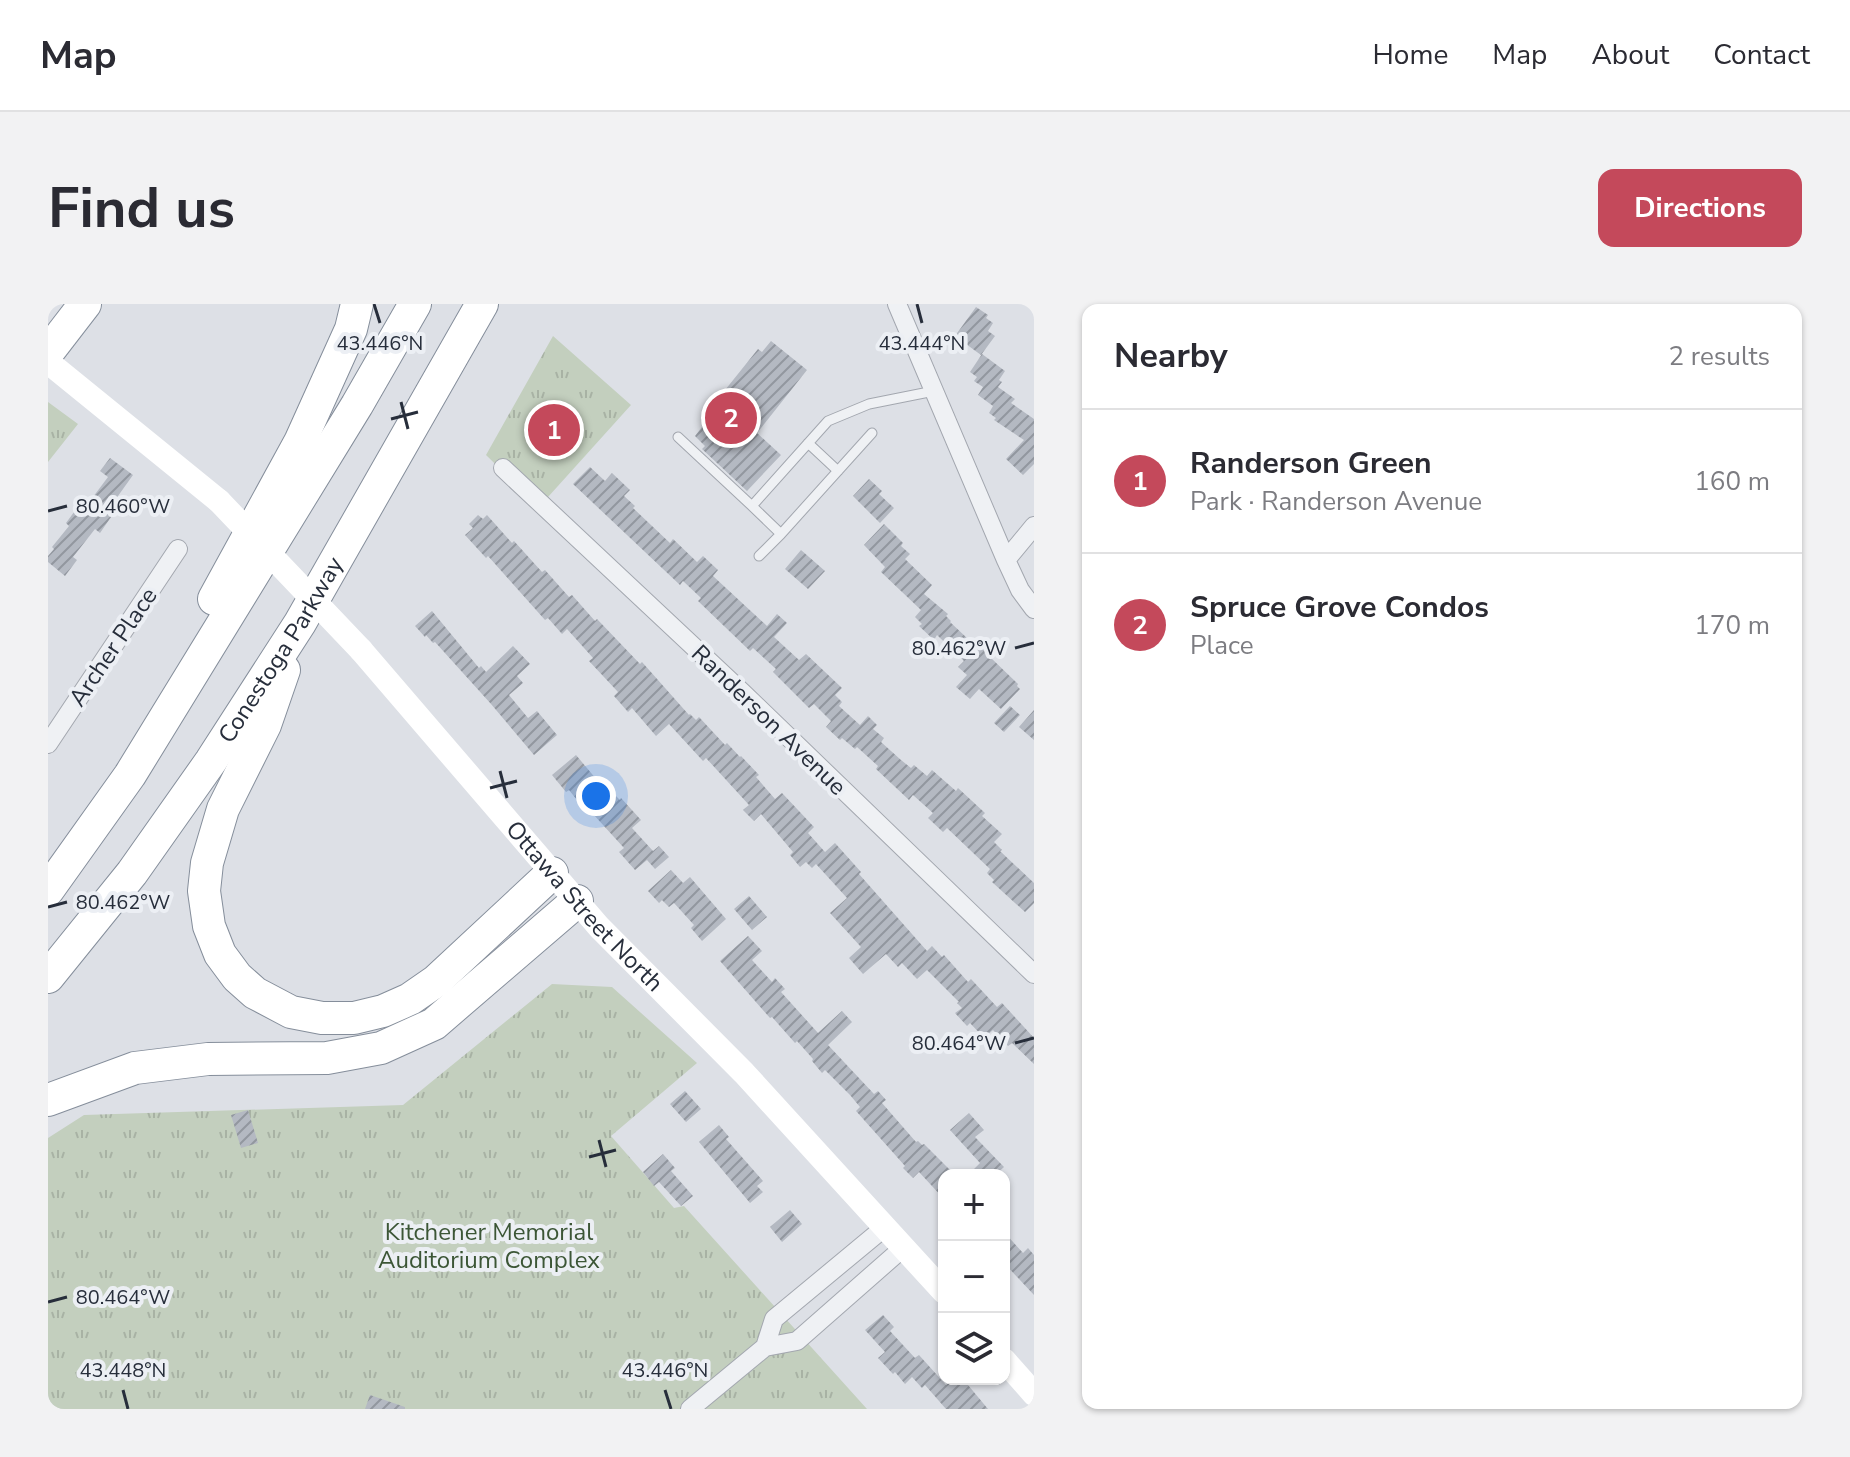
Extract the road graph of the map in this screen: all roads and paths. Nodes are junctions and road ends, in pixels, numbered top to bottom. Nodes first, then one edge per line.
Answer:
1 (85, 304) edge
2 (357, 304) edge
3 (415, 304) edge
4 (482, 304) edge
5 (897, 304) edge
6 (48, 352) edge
7 (48, 362) edge
8 (934, 391) junction
9 (872, 433) dead end
10 (678, 437) dead end
11 (808, 443) junction
12 (503, 468) dead end
13 (838, 471) junction
14 (752, 506) junction
15 (1034, 526) edge
16 (781, 534) junction
17 (178, 549) dead end
18 (759, 556) dead end
19 (1006, 560) junction
20 (1034, 609) edge
21 (300, 623) junction
22 (48, 744) edge
23 (130, 775) junction
24 (552, 873) junction
25 (48, 890) edge
26 (577, 901) junction
27 (1034, 974) edge
28 (48, 977) edge
29 (48, 1100) edge
30 (885, 1227) junction
31 (904, 1247) junction
32 (938, 1285) edge
33 (765, 1347) junction
34 (1010, 1367) edge
35 (1034, 1394) edge
36 (690, 1409) edge

1 - 6 highway
2 - 23 highway
3 - 23 highway
4 - 21 highway, Conestoga Parkway
5 - 8 street
7 - 24 main road, Ottawa Street North, bridge
8 - 11 lane
8 - 19 street
9 - 13 lane
10 - 14 lane
11 - 13 lane
11 - 14 lane
12 - 27 street, Randerson Avenue
13 - 16 lane
14 - 16 lane
15 - 19 street
16 - 18 lane
17 - 22 street, Archer Place
19 - 20 street
21 - 24 highway
21 - 28 highway, Conestoga Parkway
23 - 25 highway
24 - 26 main road, Ottawa Street North
26 - 29 highway
26 - 30 main road, Ottawa Street North
30 - 31 main road, Ottawa Street North
30 - 33 street
31 - 32 main road, Ottawa Street North
31 - 33 street
33 - 36 street
34 - 35 main road

